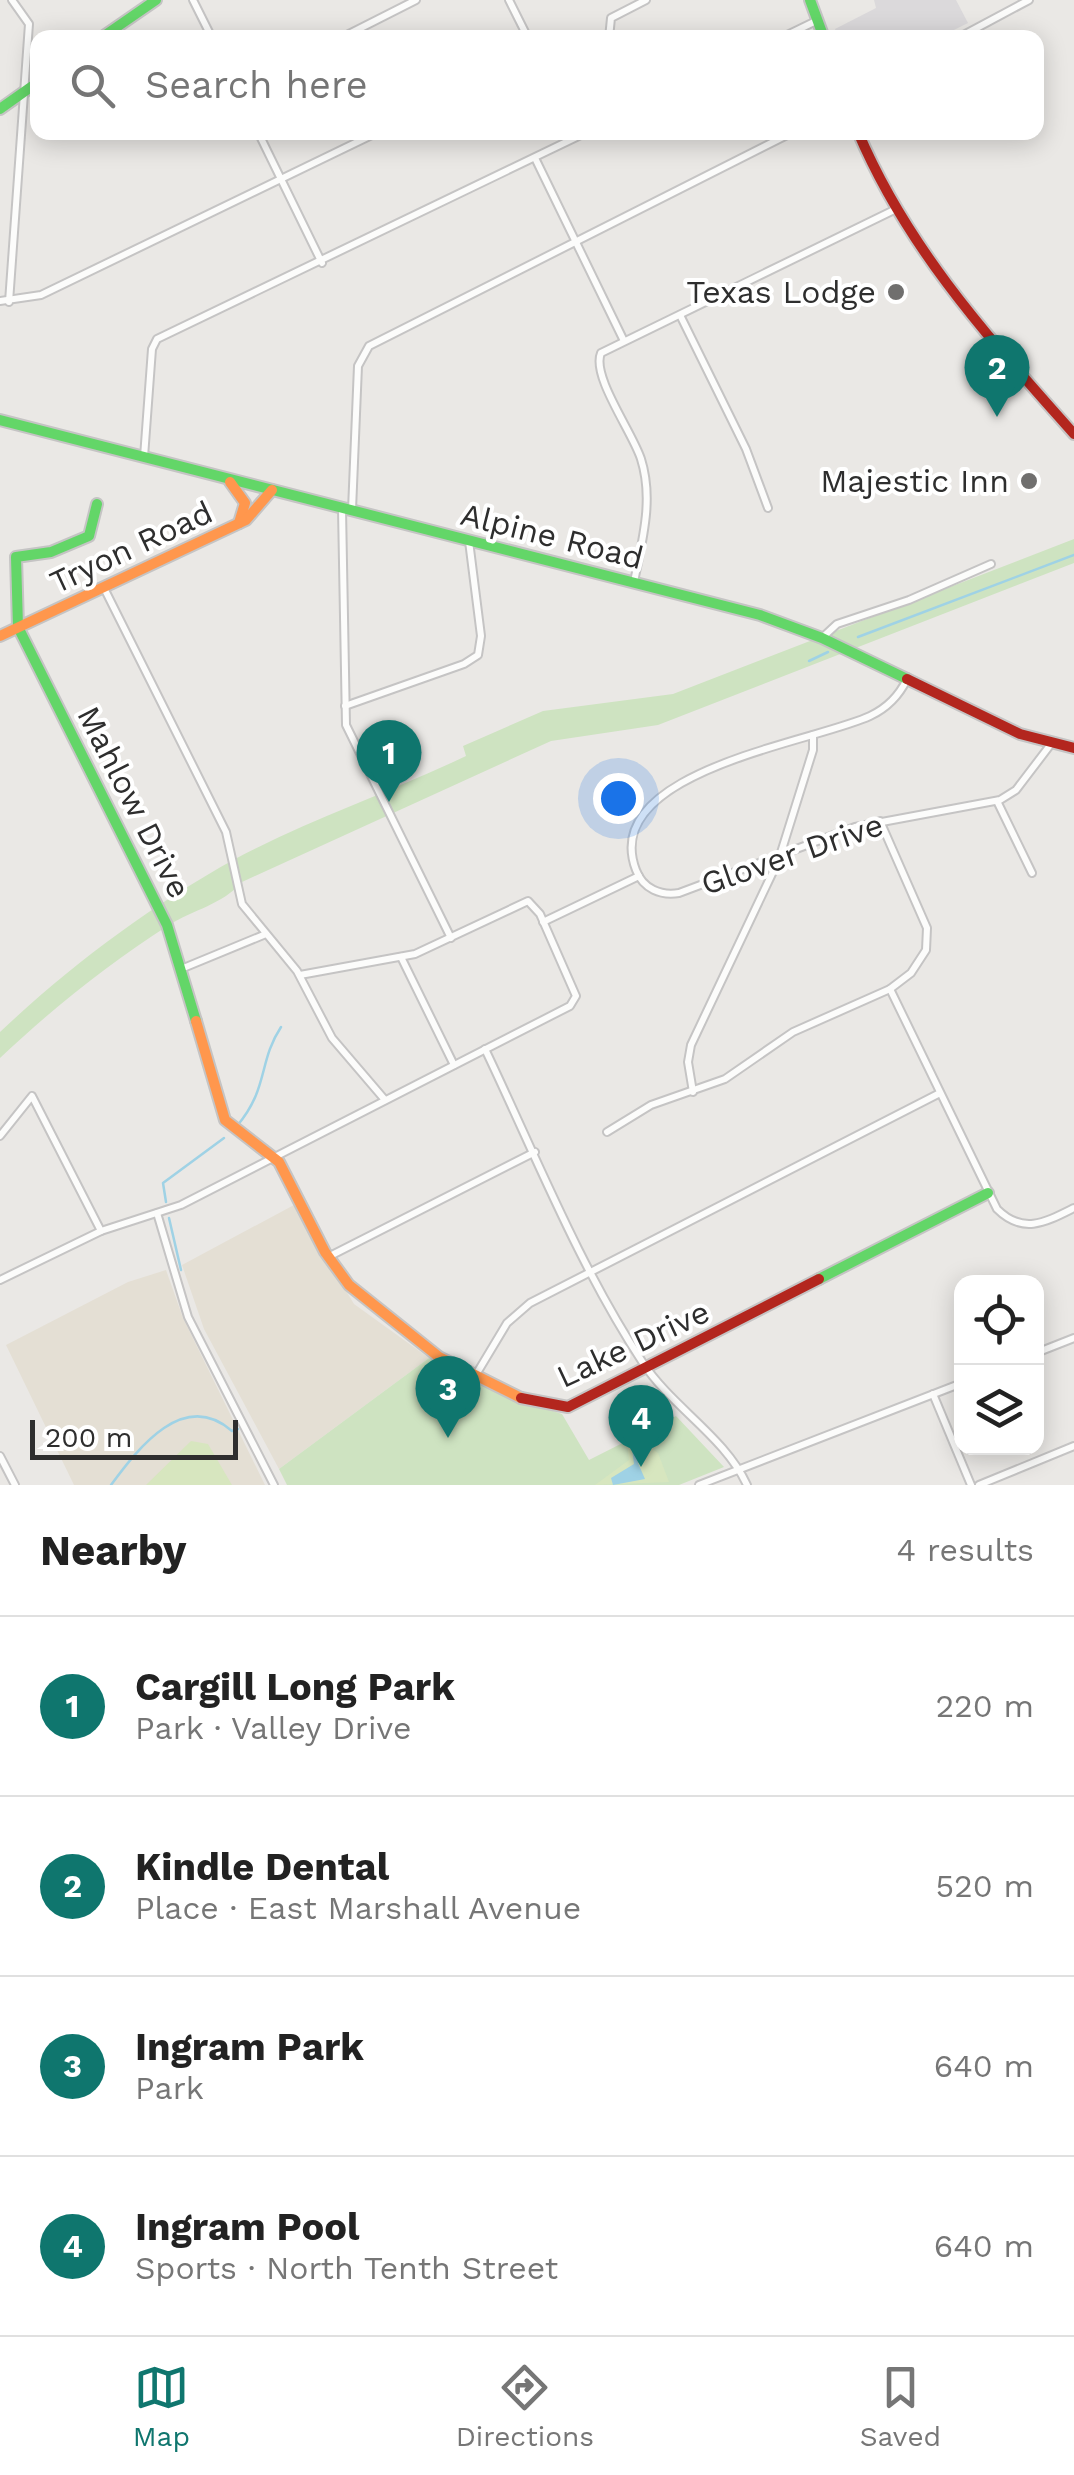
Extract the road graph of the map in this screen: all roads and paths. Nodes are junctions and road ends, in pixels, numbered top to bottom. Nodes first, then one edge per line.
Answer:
1 (12, 0) edge
2 (156, 0) edge
3 (194, 0) edge
4 (416, 0) edge
5 (508, 0) edge
6 (646, 0) edge
7 (810, 0) edge
8 (1029, 0) edge
9 (818, 20) junction
10 (113, 30) edge
11 (208, 30) edge
12 (357, 30) edge
13 (524, 30) edge
14 (608, 30) edge
15 (798, 30) edge
16 (821, 30) edge
17 (973, 30) edge
18 (30, 88) edge
19 (24, 92) junction
20 (0, 109) edge
21 (262, 140) edge
22 (362, 140) edge
23 (568, 140) edge
24 (778, 140) edge
25 (861, 140) edge
26 (535, 158) junction
27 (281, 180) junction
28 (892, 211) junction
29 (575, 240) junction
30 (322, 263) junction
31 (4, 301) edge
32 (680, 315) junction
33 (624, 341) junction
34 (0, 420) edge
35 (1074, 434) edge
36 (144, 457) junction
37 (226, 478) junction
38 (272, 490) junction
39 (97, 504) dead end
40 (768, 508) dead end
41 (347, 509) junction
42 (239, 524) junction
43 (469, 540) junction
44 (992, 564) dead end
45 (634, 582) junction
46 (104, 588) junction
47 (18, 628) junction
48 (0, 636) edge
49 (822, 638) junction
50 (907, 679) junction
51 (344, 706) junction
52 (813, 734) junction
53 (1051, 744) junction
54 (1074, 748) edge
55 (997, 801) junction
56 (880, 821) junction
57 (779, 859) junction
58 (1032, 873) dead end
59 (639, 876) junction
60 (543, 922) junction
61 (266, 934) junction
62 (451, 938) junction
63 (401, 957) junction
64 (180, 968) junction
65 (300, 975) junction
66 (890, 989) junction
67 (486, 1049) junction
68 (454, 1065) junction
69 (693, 1092) junction
70 (940, 1092) junction
71 (384, 1100) junction
72 (608, 1132) dead end
73 (0, 1136) edge
74 (534, 1152) junction
75 (274, 1156) junction
76 (988, 1193) junction
77 (1074, 1208) edge
78 (157, 1213) junction
79 (101, 1232) junction
80 (328, 1257) junction
81 (592, 1272) junction
82 (0, 1280) edge
83 (1074, 1338) edge
84 (1044, 1350) edge
85 (647, 1368) junction
86 (474, 1378) junction
87 (954, 1386) edge
88 (933, 1394) junction
89 (1074, 1446) edge
90 (0, 1456) edge
91 (739, 1470) junction
92 (15, 1485) edge
93 (274, 1485) edge
94 (699, 1485) edge
95 (747, 1485) edge
96 (972, 1485) edge
97 (980, 1485) edge

1 - 19 street
2 - 10 street
3 - 11 street
4 - 12 street
5 - 13 street
6 - 14 street
7 - 9 street
8 - 17 street
9 - 15 street
9 - 16 street
18 - 19 street
19 - 20 street
19 - 31 street
21 - 27 street
22 - 27 street
23 - 26 street
24 - 29 street
25 - 28 street
26 - 29 street
26 - 30 street
27 - 30 street
27 - 31 street
28 - 32 street
28 - 35 street
29 - 33 street
29 - 41 street
30 - 36 street
32 - 33 street
32 - 40 street
33 - 45 street
34 - 36 street, Alpine Road
36 - 37 street, Alpine Road
37 - 38 street, Alpine Road
37 - 42 street
38 - 41 street, Alpine Road
38 - 42 street, Tryon Road
39 - 47 street, Mahlow Drive
41 - 43 street, Alpine Road
41 - 51 street
42 - 46 street, Tryon Road
43 - 45 street, Alpine Road
43 - 51 street
44 - 49 street
45 - 49 street, Alpine Road
46 - 47 street, Tryon Road
46 - 61 street
47 - 48 street, Tryon Road
47 - 64 street, Mahlow Drive
49 - 50 street, Alpine Road
50 - 52 street
50 - 53 street, Alpine Road
51 - 62 street
52 - 57 street
52 - 59 street
53 - 54 street, Alpine Road
53 - 55 street
55 - 56 street, Glover Drive
55 - 58 street
56 - 57 street, Glover Drive
56 - 66 street
57 - 59 street, Glover Drive
57 - 69 street
59 - 60 street
60 - 62 street
60 - 67 street
61 - 64 street
61 - 65 street
62 - 63 street
63 - 65 street
63 - 68 street
64 - 75 street, Mahlow Drive
65 - 71 street
66 - 69 street
66 - 70 street
67 - 68 street
67 - 74 street
68 - 71 street
69 - 72 street
70 - 76 street
70 - 81 street
71 - 75 street
73 - 79 street
74 - 80 street
74 - 81 street
75 - 78 street
75 - 80 street, Lake Drive
76 - 77 street
76 - 85 street, Lake Drive
78 - 79 street
78 - 93 street
79 - 82 street
80 - 86 street, Lake Drive
81 - 85 street
81 - 86 street
83 - 84 street
85 - 86 street, Lake Drive
85 - 91 street
87 - 88 street
88 - 91 street
88 - 96 street
89 - 97 street
90 - 92 street
91 - 94 street
91 - 95 street

